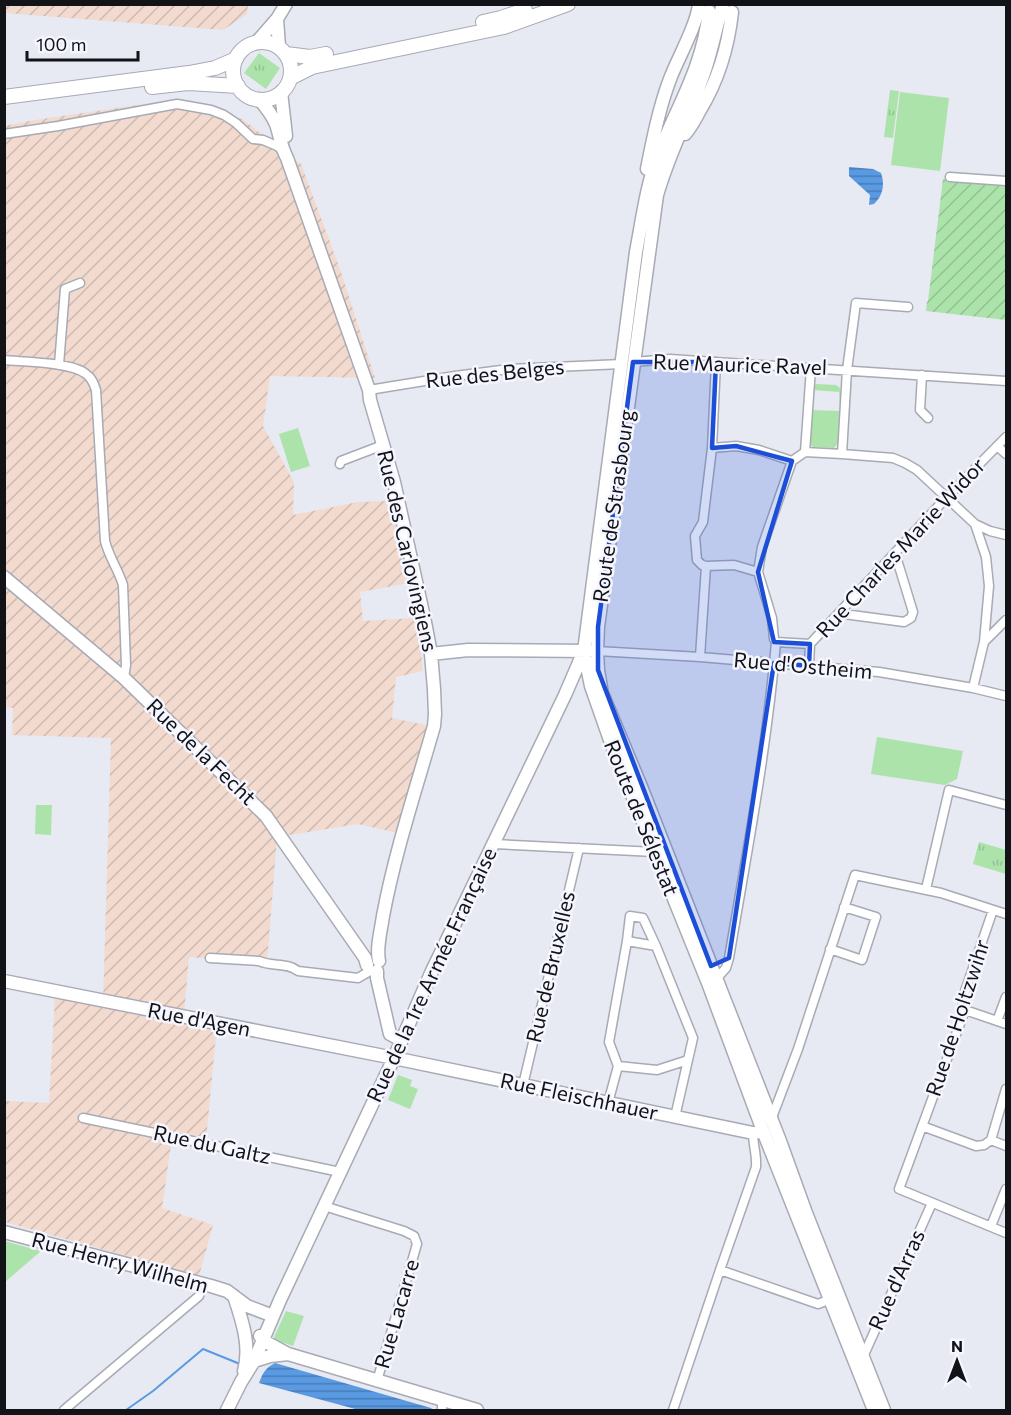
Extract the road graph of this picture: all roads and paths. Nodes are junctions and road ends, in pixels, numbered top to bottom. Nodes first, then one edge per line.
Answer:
1 (286, 4) edge
2 (541, 4) edge
3 (568, 4) edge
4 (704, 8) edge
5 (727, 8) edge
6 (277, 19) junction
7 (256, 43) junction
8 (282, 51) junction
9 (236, 59) junction
10 (290, 78) junction
11 (238, 86) junction
12 (281, 92) junction
13 (4, 97) edge
14 (260, 99) junction
15 (4, 106) edge
16 (276, 124) junction
17 (4, 134) edge
18 (262, 140) junction
19 (285, 154) junction
20 (950, 177) dead end
21 (1006, 181) edge
22 (646, 197) junction
23 (80, 283) dead end
24 (908, 307) dead end
25 (4, 360) edge
26 (716, 362) junction
27 (627, 363) junction
28 (59, 365) junction
29 (811, 368) junction
30 (847, 370) junction
31 (922, 375) junction
32 (1006, 381) edge
33 (369, 390) junction
34 (928, 418) dead end
35 (1006, 437) edge
36 (383, 446) junction
37 (997, 446) junction
38 (712, 448) junction
39 (805, 452) junction
40 (842, 454) junction
41 (1006, 454) edge
42 (792, 461) junction
43 (340, 464) dead end
44 (946, 498) junction
45 (975, 524) junction
46 (1006, 536) edge
47 (892, 556) junction
48 (706, 566) junction
49 (758, 572) junction
50 (4, 577) edge
51 (841, 611) junction
52 (1006, 620) edge
53 (776, 642) junction
54 (984, 642) junction
55 (810, 644) junction
56 (590, 651) junction
57 (431, 654) junction
58 (700, 657) junction
59 (774, 663) junction
60 (809, 666) junction
61 (124, 678) junction
62 (572, 682) junction
63 (591, 686) junction
64 (973, 688) junction
65 (1006, 696) edge
66 (1006, 805) edge
67 (494, 844) junction
68 (579, 848) junction
69 (655, 852) junction
70 (926, 890) junction
71 (844, 907) junction
72 (993, 910) junction
73 (1006, 914) edge
74 (627, 941) junction
75 (656, 946) junction
76 (830, 950) junction
77 (210, 958) dead end
78 (729, 958) junction
79 (373, 965) junction
80 (711, 966) junction
81 (4, 981) edge
82 (712, 981) junction
83 (1006, 997) edge
84 (965, 1010) junction
85 (997, 1021) junction
86 (1006, 1024) edge
87 (401, 1040) junction
88 (394, 1058) junction
89 (688, 1060) junction
90 (618, 1066) junction
91 (523, 1085) junction
92 (1006, 1089) edge
93 (608, 1103) junction
94 (675, 1117) junction
95 (82, 1118) dead end
96 (771, 1120) junction
97 (922, 1126) junction
98 (758, 1132) junction
99 (991, 1140) junction
100 (1006, 1146) edge
101 (340, 1172) junction
102 (1006, 1189) edge
103 (932, 1203) junction
104 (324, 1206) junction
105 (991, 1226) junction
106 (4, 1232) edge
107 (1006, 1233) edge
108 (720, 1270) junction
109 (204, 1284) junction
110 (234, 1296) junction
111 (831, 1299) junction
112 (280, 1300) junction
113 (268, 1314) junction
114 (264, 1341) junction
115 (288, 1354) junction
116 (859, 1359) junction
117 (254, 1361) junction
118 (377, 1381) junction
119 (241, 1382) junction
120 (442, 1405) edge
121 (64, 1410) edge
122 (227, 1410) edge
123 (477, 1410) edge
124 (673, 1410) edge
125 (874, 1410) edge
126 (884, 1410) edge

1 - 6 main road
2 - 8 main road
3 - 10 main road
4 - 22 main road, Route de Strasbourg
4 - 22 main road, Route de Strasbourg
5 - 27 main road, Route de Strasbourg
6 - 7 main road
6 - 8 main road
7 - 8 main road
7 - 9 main road
8 - 10 main road
9 - 11 main road
9 - 13 main road
10 - 12 main road
11 - 14 main road
11 - 15 main road
12 - 14 main road
12 - 19 main road, Rue des Carlovingiens
14 - 16 main road, Rue des Carlovingiens
16 - 18 street
16 - 19 main road, Rue des Carlovingiens
17 - 18 street
18 - 19 street
19 - 33 main road, Rue des Carlovingiens
20 - 21 street
22 - 27 main road, Route de Strasbourg
23 - 28 street
24 - 30 street, Rue Maurice Ravel
25 - 28 street
26 - 27 street, Rue Maurice Ravel
26 - 29 street, Rue Maurice Ravel
26 - 38 street
27 - 33 street, Rue des Belges
27 - 56 main road, Route de Strasbourg
28 - 61 street
29 - 30 street, Rue Maurice Ravel
29 - 39 street
30 - 31 street, Rue Maurice Ravel
30 - 40 street
31 - 32 street, Rue Maurice Ravel
31 - 34 street
33 - 36 main road, Rue des Carlovingiens
35 - 37 street, Rue Charles Marie Widor
36 - 43 street
36 - 57 main road, Rue des Carlovingiens
37 - 41 street
37 - 44 street, Rue Charles Marie Widor
38 - 42 street
38 - 48 street
39 - 40 street
39 - 42 street
40 - 44 street
42 - 49 street
44 - 45 street
44 - 47 street, Rue Charles Marie Widor
45 - 46 street
45 - 54 street
47 - 51 street, Rue Charles Marie Widor
47 - 51 street
48 - 49 street
48 - 58 street
49 - 53 street
50 - 61 main road, Rue de la Fecht
51 - 55 street, Rue Charles Marie Widor
52 - 54 street
53 - 55 street, Rue d'Ostheim
53 - 59 street
54 - 64 street
55 - 60 street, Rue Charles Marie Widor
56 - 57 main road
56 - 58 street, Rue d'Ostheim
56 - 62 main road, Rue de la 1re Armée Française
56 - 63 main road, Route de Sélestat
56 - 80 main road, Route de Sélestat
57 - 79 main road, Rue des Carlovingiens
58 - 59 street, Rue d'Ostheim
59 - 60 street, Rue d'Ostheim
59 - 78 street
60 - 64 street, Rue d'Ostheim
61 - 79 main road, Rue de la Fecht
62 - 63 main road
62 - 67 main road, Rue de la 1re Armée Française
63 - 69 main road, Route de Sélestat
64 - 65 street, Rue d'Ostheim
66 - 70 street
67 - 68 street
67 - 87 main road, Rue de la 1re Armée Française
68 - 69 street
68 - 91 street, Rue de Bruxelles
69 - 82 main road, Route de Sélestat
70 - 71 street
70 - 72 street
71 - 76 street
71 - 76 street
72 - 73 street
72 - 84 street, Rue de Holtzwihr
74 - 75 street
74 - 75 street
74 - 90 street
75 - 89 street
76 - 96 street
77 - 79 street
78 - 80 street
78 - 82 street
79 - 87 main road, Rue de la Fecht
80 - 82 main road, Route de Sélestat
81 - 88 main road, Rue d'Agen
82 - 96 main road, Route de Sélestat
82 - 98 main road, Route de Sélestat
83 - 85 street
84 - 85 street
84 - 97 street, Rue de Holtzwihr
85 - 86 street
87 - 88 main road, Rue de la 1re Armée Française
88 - 91 main road, Rue Fleischhauer
88 - 101 main road, Rue de la 1re Armée Française
89 - 90 street
89 - 94 street
90 - 93 street
91 - 93 main road, Rue Fleischhauer
92 - 99 street
93 - 94 main road, Rue Fleischhauer
94 - 98 main road, Rue Fleischhauer
95 - 101 street, Rue du Galtz
96 - 98 main road
96 - 116 main road, Route de Sélestat
97 - 99 street
97 - 103 street, Rue de Holtzwihr
98 - 108 street
98 - 111 main road, Route de Sélestat
99 - 100 street
101 - 104 main road, Rue de la 1re Armée Française
102 - 105 street
103 - 105 street
103 - 116 street, Rue d'Arras
104 - 112 main road, Rue de la 1re Armée Française
104 - 118 street, Rue Lacarre
105 - 107 street
106 - 109 main road, Rue Henry Wilhelm
108 - 111 street
108 - 124 street
109 - 110 main road, Rue Henry Wilhelm
109 - 121 street
110 - 113 main road, Rue Henry Wilhelm
110 - 119 main road, Rue Henry Wilhelm
111 - 116 main road, Route de Sélestat
112 - 113 main road
112 - 114 main road
113 - 114 main road
114 - 115 main road
114 - 117 main road
115 - 117 main road
115 - 118 main road
116 - 125 main road, Route de Sélestat
116 - 126 main road, Route de Sélestat
117 - 119 main road
118 - 120 main road
119 - 122 main road
120 - 123 main road

